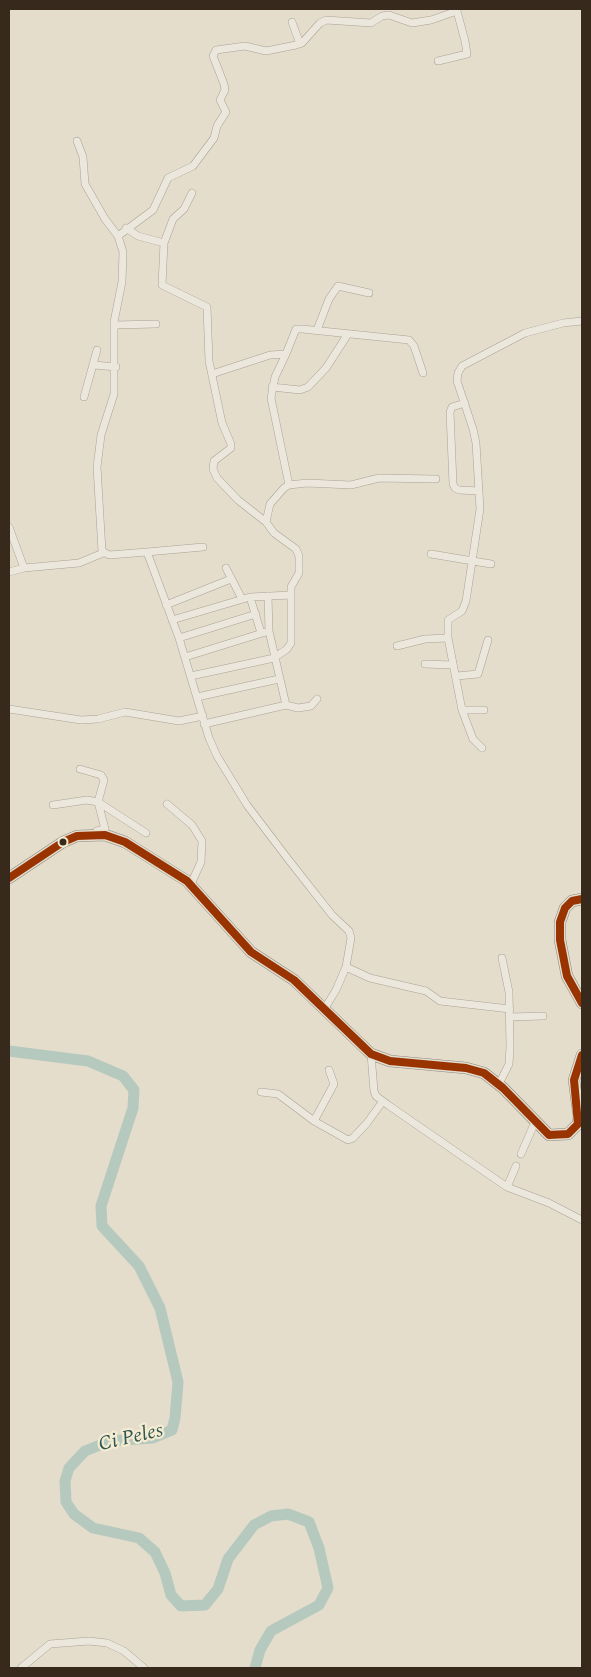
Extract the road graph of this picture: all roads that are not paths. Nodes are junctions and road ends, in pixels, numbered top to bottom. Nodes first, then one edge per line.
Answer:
1 (292, 22) dead end
2 (300, 44) junction
3 (438, 61) dead end
4 (77, 140) dead end
5 (192, 193) dead end
6 (126, 228) junction
7 (118, 236) junction
8 (164, 243) junction
9 (369, 293) dead end
10 (582, 321) edge
11 (156, 324) dead end
12 (115, 325) junction
13 (318, 330) junction
14 (348, 334) junction
15 (97, 350) dead end
16 (286, 354) junction
17 (94, 365) junction
18 (116, 366) junction
19 (423, 373) dead end
20 (212, 374) junction
21 (272, 387) junction
22 (84, 397) dead end
23 (465, 403) junction
24 (436, 479) dead end
25 (289, 485) junction
26 (479, 491) junction
27 (266, 522) junction
28 (9, 528) edge
29 (203, 548) dead end
30 (147, 552) junction
31 (103, 553) junction
32 (431, 554) dead end
33 (473, 560) junction
34 (491, 564) dead end
35 (24, 568) junction
36 (226, 568) dead end
37 (9, 572) edge
38 (231, 579) junction
39 (292, 595) junction
40 (268, 596) junction
41 (250, 597) junction
42 (242, 599) junction
43 (166, 605) junction
44 (256, 614) junction
45 (172, 620) junction
46 (265, 632) junction
47 (179, 638) junction
48 (448, 638) junction
49 (488, 640) dead end
50 (397, 646) dead end
51 (185, 657) junction
52 (274, 658) junction
53 (425, 664) dead end
54 (452, 666) junction
55 (191, 676) junction
56 (457, 676) junction
57 (279, 679) junction
58 (198, 698) junction
59 (317, 699) dead end
60 (286, 705) junction
61 (462, 710) junction
62 (484, 710) dead end
63 (10, 711) edge
64 (204, 720) junction
65 (482, 748) dead end
66 (80, 769) dead end
67 (98, 802) junction
68 (167, 804) dead end
69 (53, 805) dead end
70 (146, 833) dead end
71 (92, 834) junction
72 (9, 878) edge
73 (191, 884) junction
74 (582, 899) edge
75 (502, 958) dead end
76 (346, 967) junction
77 (582, 1003) edge
78 (324, 1008) junction
79 (510, 1009) junction
80 (543, 1016) dead end
81 (510, 1017) junction
82 (371, 1054) junction
83 (582, 1055) edge
84 (329, 1070) dead end
85 (499, 1084) junction
86 (261, 1092) dead end
87 (383, 1101) junction
88 (314, 1121) junction
89 (536, 1122) junction
90 (521, 1154) dead end
91 (516, 1166) dead end
92 (507, 1187) junction
93 (582, 1220) edge
94 (20, 1668) edge
95 (144, 1668) edge

1 - 2 street
2 - 3 street
2 - 6 street
4 - 7 street
5 - 8 street
6 - 7 street
6 - 8 street
7 - 12 street
8 - 20 street
9 - 13 street
10 - 23 street
11 - 12 street
12 - 18 street
13 - 14 street
13 - 16 street
14 - 19 street
14 - 21 street
15 - 17 street
16 - 20 street
16 - 21 street
17 - 18 street
17 - 22 street
18 - 31 street
20 - 27 street
21 - 25 street
23 - 26 street
23 - 26 street
24 - 25 street
25 - 27 street
26 - 33 street
27 - 39 street
28 - 35 street
29 - 30 street
30 - 31 street
30 - 43 street
31 - 35 street
32 - 33 street
33 - 34 street
33 - 48 street
35 - 37 street
36 - 38 street
38 - 42 street
38 - 43 street
39 - 40 street
39 - 52 street
40 - 41 street
40 - 46 street
41 - 42 street
41 - 44 street
42 - 45 street
43 - 45 street
44 - 46 street
44 - 47 street
45 - 47 street
46 - 51 street
46 - 52 street
47 - 51 street
48 - 50 street
48 - 54 street
49 - 56 street
51 - 55 street
52 - 55 street
52 - 57 street
53 - 54 street
54 - 56 street
55 - 58 street
56 - 61 street
57 - 58 street
57 - 60 street
58 - 64 street
59 - 60 street
60 - 64 street
61 - 62 street
61 - 65 street
63 - 64 street
64 - 76 street
66 - 67 street
67 - 69 street
67 - 70 street
67 - 71 street
68 - 73 street
71 - 72 main road
71 - 73 main road
73 - 78 main road
74 - 77 main road
75 - 79 street
76 - 78 street
76 - 79 street
78 - 82 main road
79 - 81 street
80 - 81 street
81 - 85 street
82 - 85 main road
82 - 87 street
83 - 89 main road
84 - 88 street
85 - 89 main road
86 - 88 street
87 - 88 street
87 - 92 street
89 - 90 street
91 - 92 street
92 - 93 street
94 - 95 street

